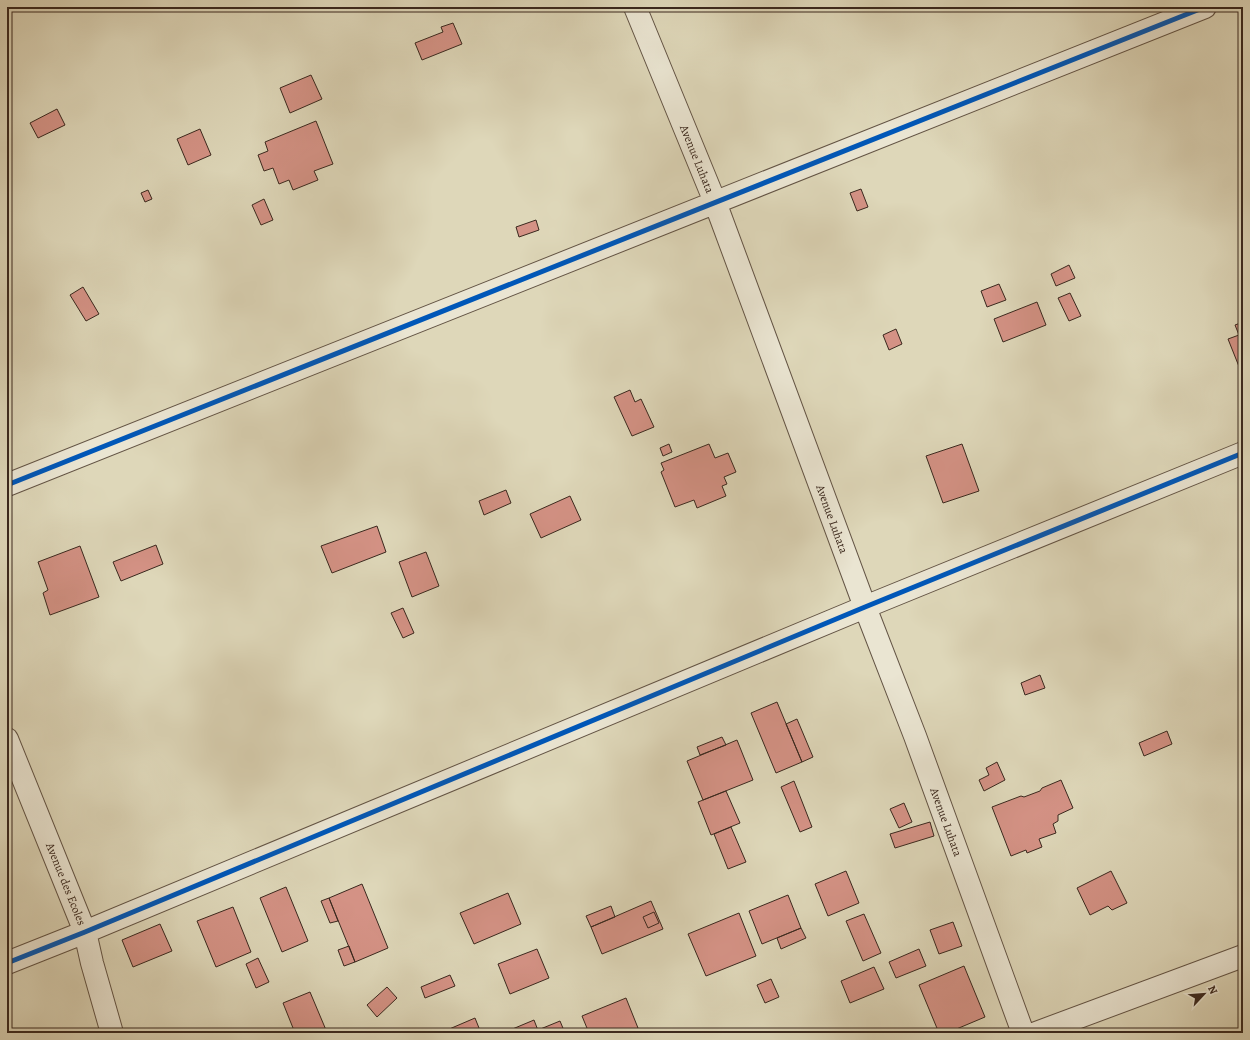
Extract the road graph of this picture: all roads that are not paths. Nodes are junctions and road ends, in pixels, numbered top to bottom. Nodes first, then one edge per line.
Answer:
1 (635, 7) edge
2 (1204, 7) edge
3 (715, 202) junction
4 (1243, 453) edge
5 (7, 485) edge
6 (865, 607) junction
7 (7, 739) edge
8 (85, 932) junction
9 (1243, 956) edge
10 (7, 963) edge
11 (112, 1033) edge
12 (1023, 1033) edge
13 (1036, 1033) edge

1 - 3 street, Avenue Luhata
2 - 3 street
3 - 5 street
3 - 6 street, Avenue Luhata
4 - 6 street
6 - 8 street
6 - 12 street, Avenue Luhata
7 - 8 street, Avenue des Ecoles
8 - 10 street
8 - 11 street, Avenue des Ecoles
9 - 13 street

